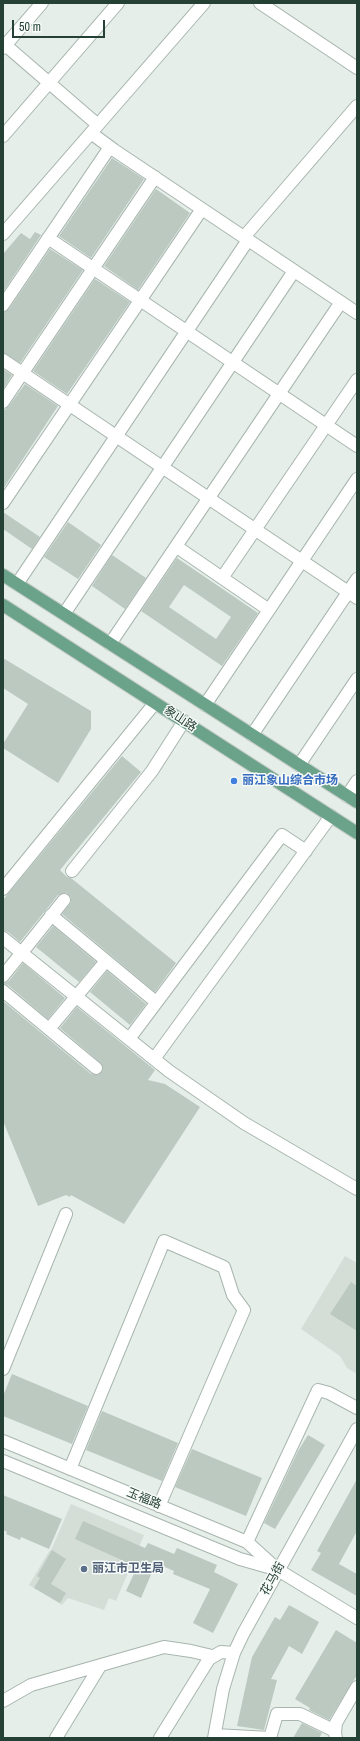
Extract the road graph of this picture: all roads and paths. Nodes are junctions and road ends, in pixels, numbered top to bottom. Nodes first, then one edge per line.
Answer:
1 (42, 3) edge
2 (118, 3) edge
3 (204, 3) edge
4 (260, 3) edge
5 (4, 46) edge
6 (357, 68) edge
7 (49, 83) junction
8 (357, 106) edge
9 (95, 129) junction
10 (3, 136) edge
11 (110, 147) junction
12 (155, 177) junction
13 (202, 209) junction
14 (6, 225) edge
15 (48, 238) junction
16 (246, 238) junction
17 (93, 268) junction
18 (294, 271) junction
19 (141, 300) junction
20 (341, 302) junction
21 (3, 305) edge
22 (357, 313) edge
23 (187, 331) junction
24 (3, 360) edge
25 (233, 362) junction
26 (22, 373) junction
27 (357, 380) edge
28 (280, 394) junction
29 (3, 402) edge
30 (70, 405) junction
31 (326, 425) junction
32 (116, 436) junction
33 (357, 446) edge
34 (162, 467) junction
35 (357, 479) edge
36 (209, 499) junction
37 (3, 504) edge
38 (255, 529) junction
39 (177, 547) junction
40 (302, 561) junction
41 (3, 575) edge
42 (222, 578) junction
43 (357, 579) edge
44 (17, 584) junction
45 (353, 595) edge
46 (3, 605) edge
47 (269, 610) junction
48 (64, 614) junction
49 (110, 644) junction
50 (357, 679) edge
51 (155, 703) junction
52 (204, 705) junction
53 (184, 722) junction
54 (252, 735) junction
55 (299, 765) junction
56 (357, 781) edge
57 (352, 799) edge
58 (331, 816) junction
59 (357, 833) edge
60 (306, 851) junction
61 (72, 871) dead end
62 (3, 889) edge
63 (64, 900) dead end
64 (51, 915) junction
65 (3, 938) edge
66 (22, 953) junction
67 (106, 961) junction
68 (3, 976) edge
69 (3, 991) edge
70 (76, 996) junction
71 (156, 1002) junction
72 (49, 1029) junction
73 (129, 1039) junction
74 (154, 1059) junction
75 (96, 1068) dead end
76 (357, 1189) edge
77 (66, 1214) dead end
78 (3, 1369) edge
79 (357, 1408) edge
80 (357, 1430) edge
81 (3, 1441) edge
82 (3, 1461) edge
83 (70, 1469) junction
84 (159, 1506) junction
85 (247, 1542) junction
86 (278, 1570) junction
87 (357, 1618) edge
88 (234, 1653) junction
89 (212, 1656) junction
90 (100, 1666) junction
91 (357, 1687) edge
92 (3, 1701) edge
93 (336, 1734) edge
94 (214, 1736) edge
95 (56, 1738) edge
96 (160, 1738) edge
97 (270, 1738) edge

1 - 5 street
2 - 7 street
3 - 9 street
4 - 6 street
5 - 7 street
7 - 9 street
7 - 10 street
8 - 16 street
9 - 11 street
9 - 14 street
11 - 12 street
11 - 15 street
12 - 13 street
12 - 17 street
13 - 16 street
13 - 19 street
15 - 17 street
15 - 21 street
16 - 18 street
16 - 23 street
17 - 19 street
17 - 26 street
18 - 20 street
18 - 25 street
19 - 23 street
19 - 30 street
20 - 22 street
20 - 28 street
23 - 25 street
23 - 32 street
24 - 26 street
25 - 28 street
25 - 34 street
26 - 29 street
26 - 30 street
27 - 31 street
28 - 31 street
28 - 36 street
30 - 32 street
30 - 37 street
31 - 33 street
31 - 38 street
32 - 34 street
32 - 44 street
34 - 36 street
34 - 48 street
35 - 40 street
36 - 38 street
36 - 39 street
38 - 40 street
38 - 42 street
39 - 42 street
39 - 49 street
40 - 45 street
40 - 47 street
41 - 44 main road, 象山路
42 - 47 street
43 - 45 street
44 - 48 main road, 象山路
45 - 54 street
46 - 51 main road, 象山路
47 - 52 street
48 - 49 main road, 象山路
49 - 52 main road, 象山路
50 - 55 street
51 - 53 main road, 象山路
51 - 62 street
52 - 54 main road, 象山路
53 - 58 main road, 象山路
53 - 61 street
54 - 55 main road, 象山路
55 - 57 main road, 象山路
56 - 57 street
58 - 59 main road, 象山路
58 - 60 street
60 - 71 street
60 - 74 street
63 - 64 street
64 - 66 street
64 - 67 street
65 - 66 street
66 - 68 street
66 - 70 street
67 - 70 street
67 - 71 street
69 - 72 street
70 - 72 street
70 - 73 street
71 - 73 street
72 - 75 street
73 - 74 street
74 - 76 street
77 - 78 street
79 - 85 street
80 - 86 street, 花马街
81 - 83 street, 玉福路
82 - 86 street, 玉福路
83 - 84 street, 玉福路
83 - 84 street
84 - 85 street, 玉福路
85 - 86 street, 玉福路
86 - 87 street, 玉福路
86 - 88 street, 花马街
88 - 89 street
88 - 94 street, 花马街
89 - 90 street
89 - 96 street
90 - 92 street
90 - 95 street
91 - 93 street
93 - 97 street
94 - 97 street

